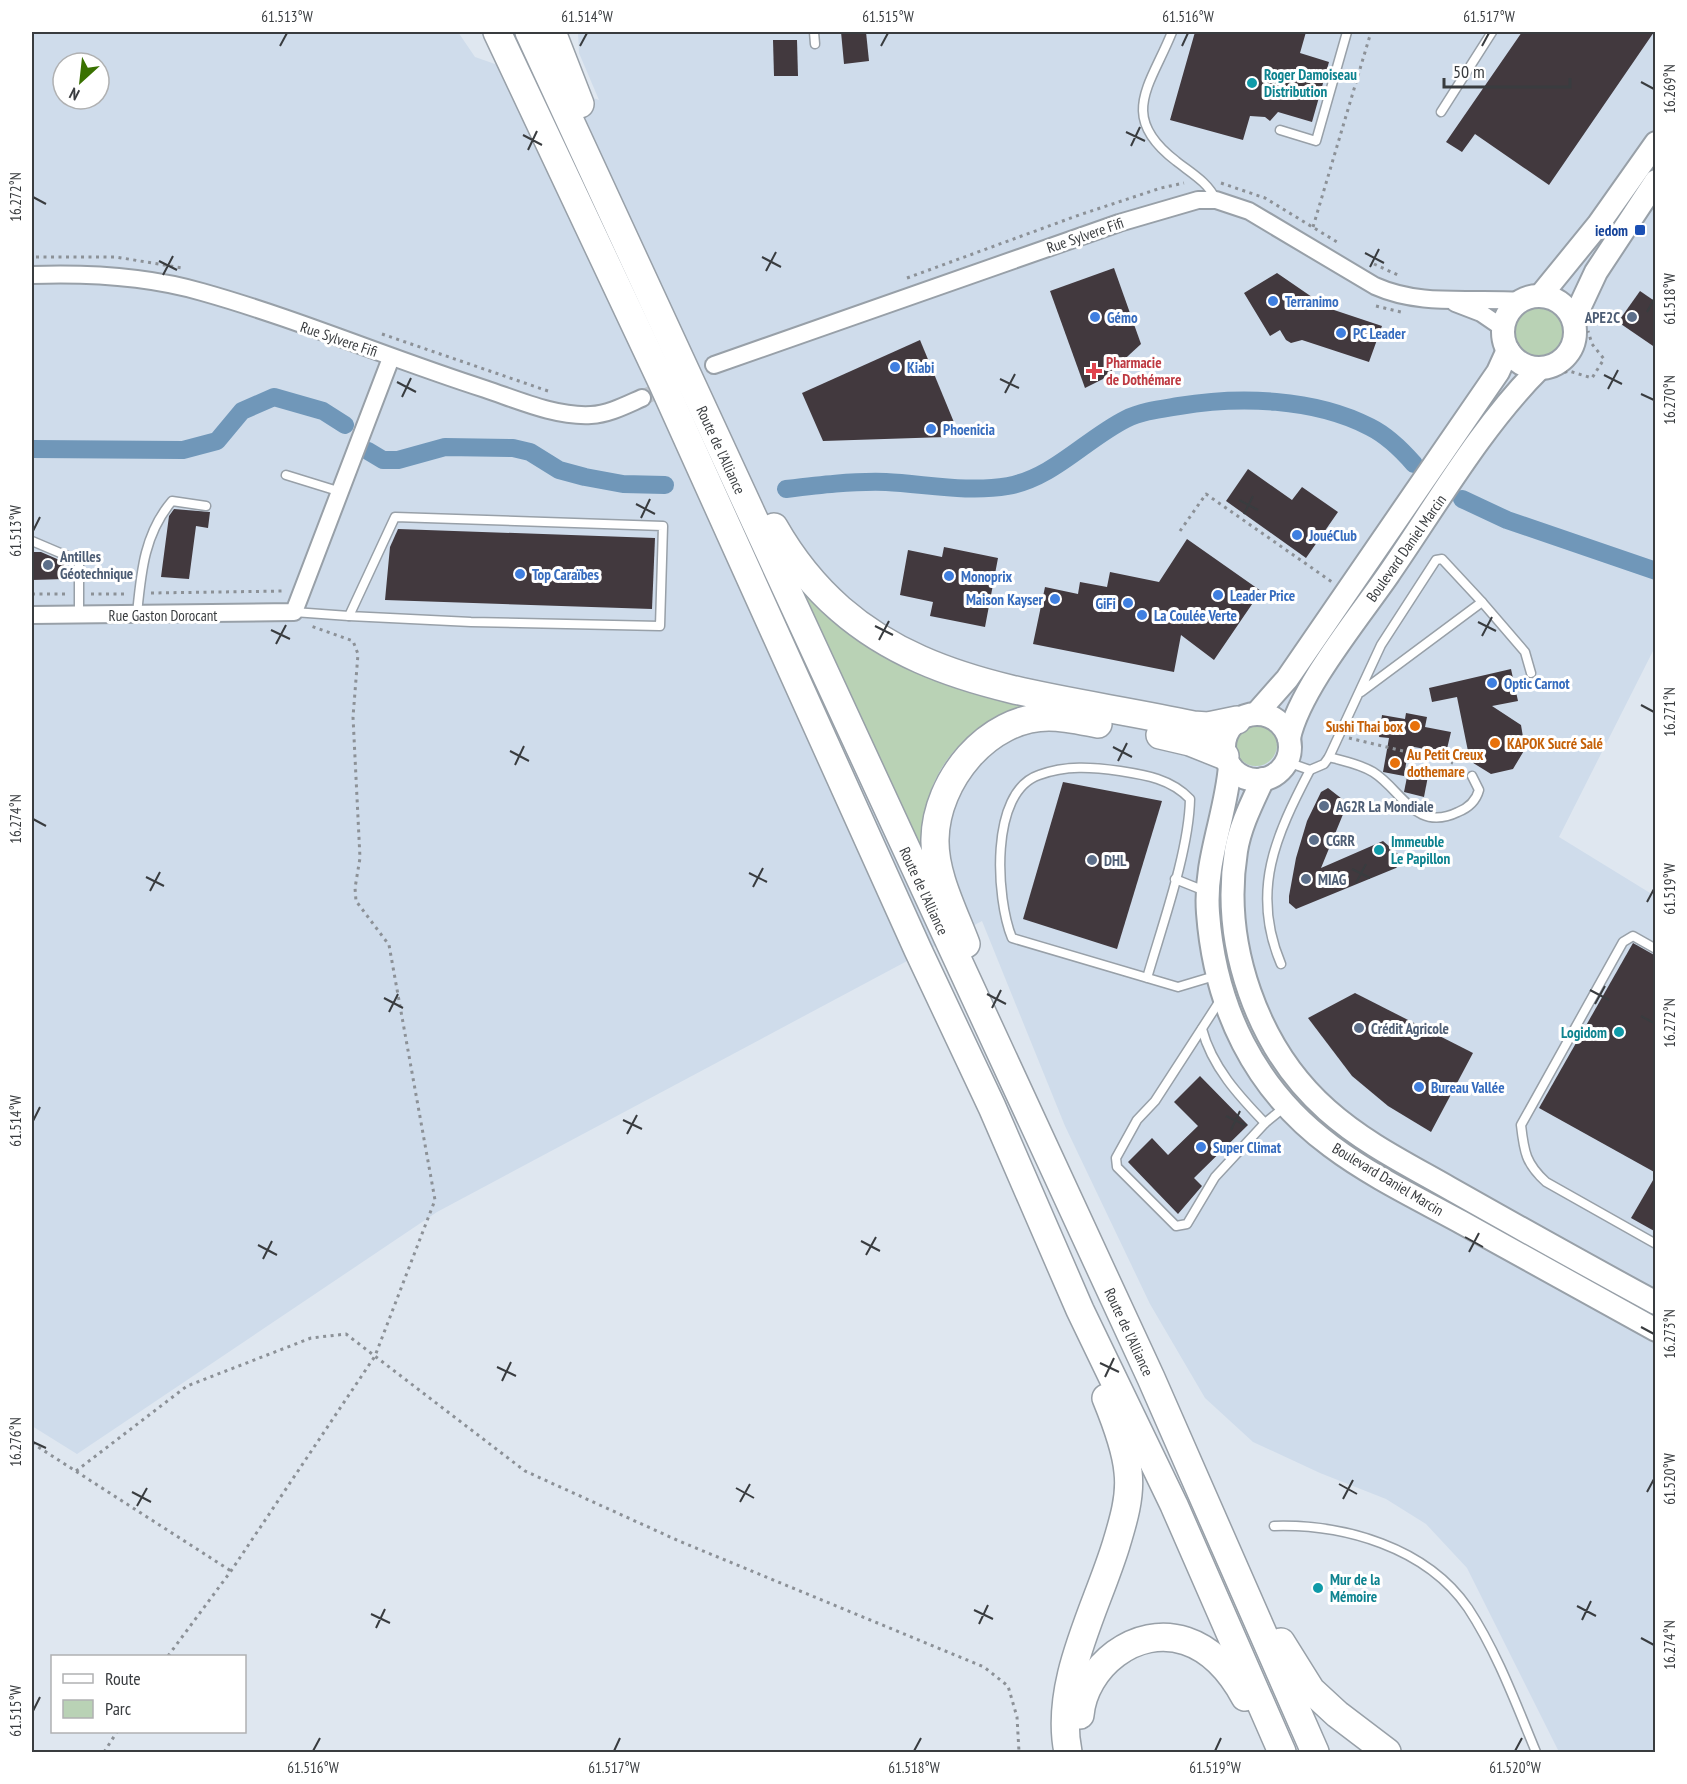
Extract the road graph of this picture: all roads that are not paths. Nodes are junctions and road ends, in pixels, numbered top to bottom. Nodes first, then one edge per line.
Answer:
1 (477, 32) edge
2 (497, 32) edge
3 (529, 32) edge
4 (552, 32) edge
5 (814, 32) edge
6 (1172, 32) edge
7 (1347, 32) edge
8 (1492, 32) edge
9 (815, 44) dead end
10 (1441, 112) dead end
11 (1280, 130) dead end
12 (1656, 143) edge
13 (1656, 182) edge
14 (1216, 200) junction
15 (612, 214) junction
16 (584, 220) junction
17 (32, 275) edge
18 (1530, 298) junction
19 (1449, 300) junction
20 (1574, 319) junction
21 (1505, 339) junction
22 (391, 358) junction
23 (714, 365) tunnel mouth
24 (1540, 368) junction
25 (642, 398) tunnel mouth
26 (708, 419) junction
27 (286, 475) dead end
28 (340, 492) junction
29 (206, 506) dead end
30 (32, 541) edge
31 (1482, 602) junction
32 (294, 612) junction
33 (32, 615) edge
34 (79, 615) junction
35 (137, 615) junction
36 (349, 616) junction
37 (1531, 673) dead end
38 (1361, 692) junction
39 (1246, 717) junction
40 (1289, 738) junction
41 (1329, 757) junction
42 (1228, 761) junction
43 (1287, 762) junction
44 (1310, 770) junction
45 (1472, 776) dead end
46 (1263, 779) junction
47 (1175, 879) junction
48 (1208, 892) junction
49 (1656, 949) edge
50 (1281, 964) dead end
51 (1147, 978) junction
52 (1221, 985) junction
53 (1203, 1029) junction
54 (1000, 1054) junction
55 (1287, 1106) junction
56 (992, 1107) junction
57 (1265, 1124) junction
58 (1656, 1244) edge
59 (1656, 1303) edge
60 (1656, 1330) edge
61 (1274, 1526) dead end
62 (1222, 1544) junction
63 (1068, 1752) edge
64 (1081, 1752) edge
65 (1275, 1752) edge
66 (1282, 1752) edge
67 (1315, 1752) edge
68 (1387, 1752) edge
69 (1536, 1752) edge

1 - 16 highway
2 - 16 highway, Route de l'Alliance
3 - 15 highway, Route de l'Alliance
4 - 15 highway
5 - 9 lane
6 - 14 lane
7 - 11 lane
8 - 10 lane
12 - 18 main road
13 - 20 main road
14 - 19 street, Rue Sylvere Fifi
14 - 23 street, Rue Sylvere Fifi
15 - 26 highway, Route de l'Alliance
16 - 56 highway, Route de l'Alliance
17 - 22 street, Rue Sylvere Fifi
18 - 19 street, Rue Sylvere Fifi
18 - 20 main road
18 - 21 main road
19 - 21 street, Rue Sylvere Fifi
20 - 24 main road
21 - 24 main road
21 - 39 main road, Boulevard Daniel Marcin
22 - 25 street, Rue Sylvere Fifi
22 - 28 street
24 - 40 main road, Boulevard Daniel Marcin
26 - 39 highway
26 - 54 highway, Route de l'Alliance
27 - 28 lane
28 - 32 street
29 - 35 lane
30 - 34 lane
31 - 37 lane
31 - 38 lane
31 - 38 lane
32 - 35 street, Rue Gaston Dorocant
32 - 36 lane
33 - 34 street, Rue Gaston Dorocant
34 - 35 street, Rue Gaston Dorocant
36 - 36 lane
38 - 41 lane
39 - 40 main road
39 - 42 main road
40 - 43 main road
41 - 44 lane
41 - 45 lane
42 - 46 main road
42 - 48 main road, Boulevard Daniel Marcin
42 - 54 highway
43 - 44 lane
43 - 46 main road
44 - 50 lane
46 - 59 main road, Boulevard Daniel Marcin
47 - 48 lane
47 - 51 lane
47 - 51 lane
48 - 52 main road, Boulevard Daniel Marcin
49 - 58 lane
51 - 52 lane
52 - 53 lane
52 - 55 main road, Boulevard Daniel Marcin
53 - 57 lane
53 - 57 lane
54 - 62 highway, Route de l'Alliance
55 - 57 lane
55 - 60 main road, Boulevard Daniel Marcin
56 - 63 highway
56 - 66 highway, Route de l'Alliance
61 - 69 lane
62 - 67 highway, Route de l'Alliance
62 - 68 highway
64 - 65 highway

